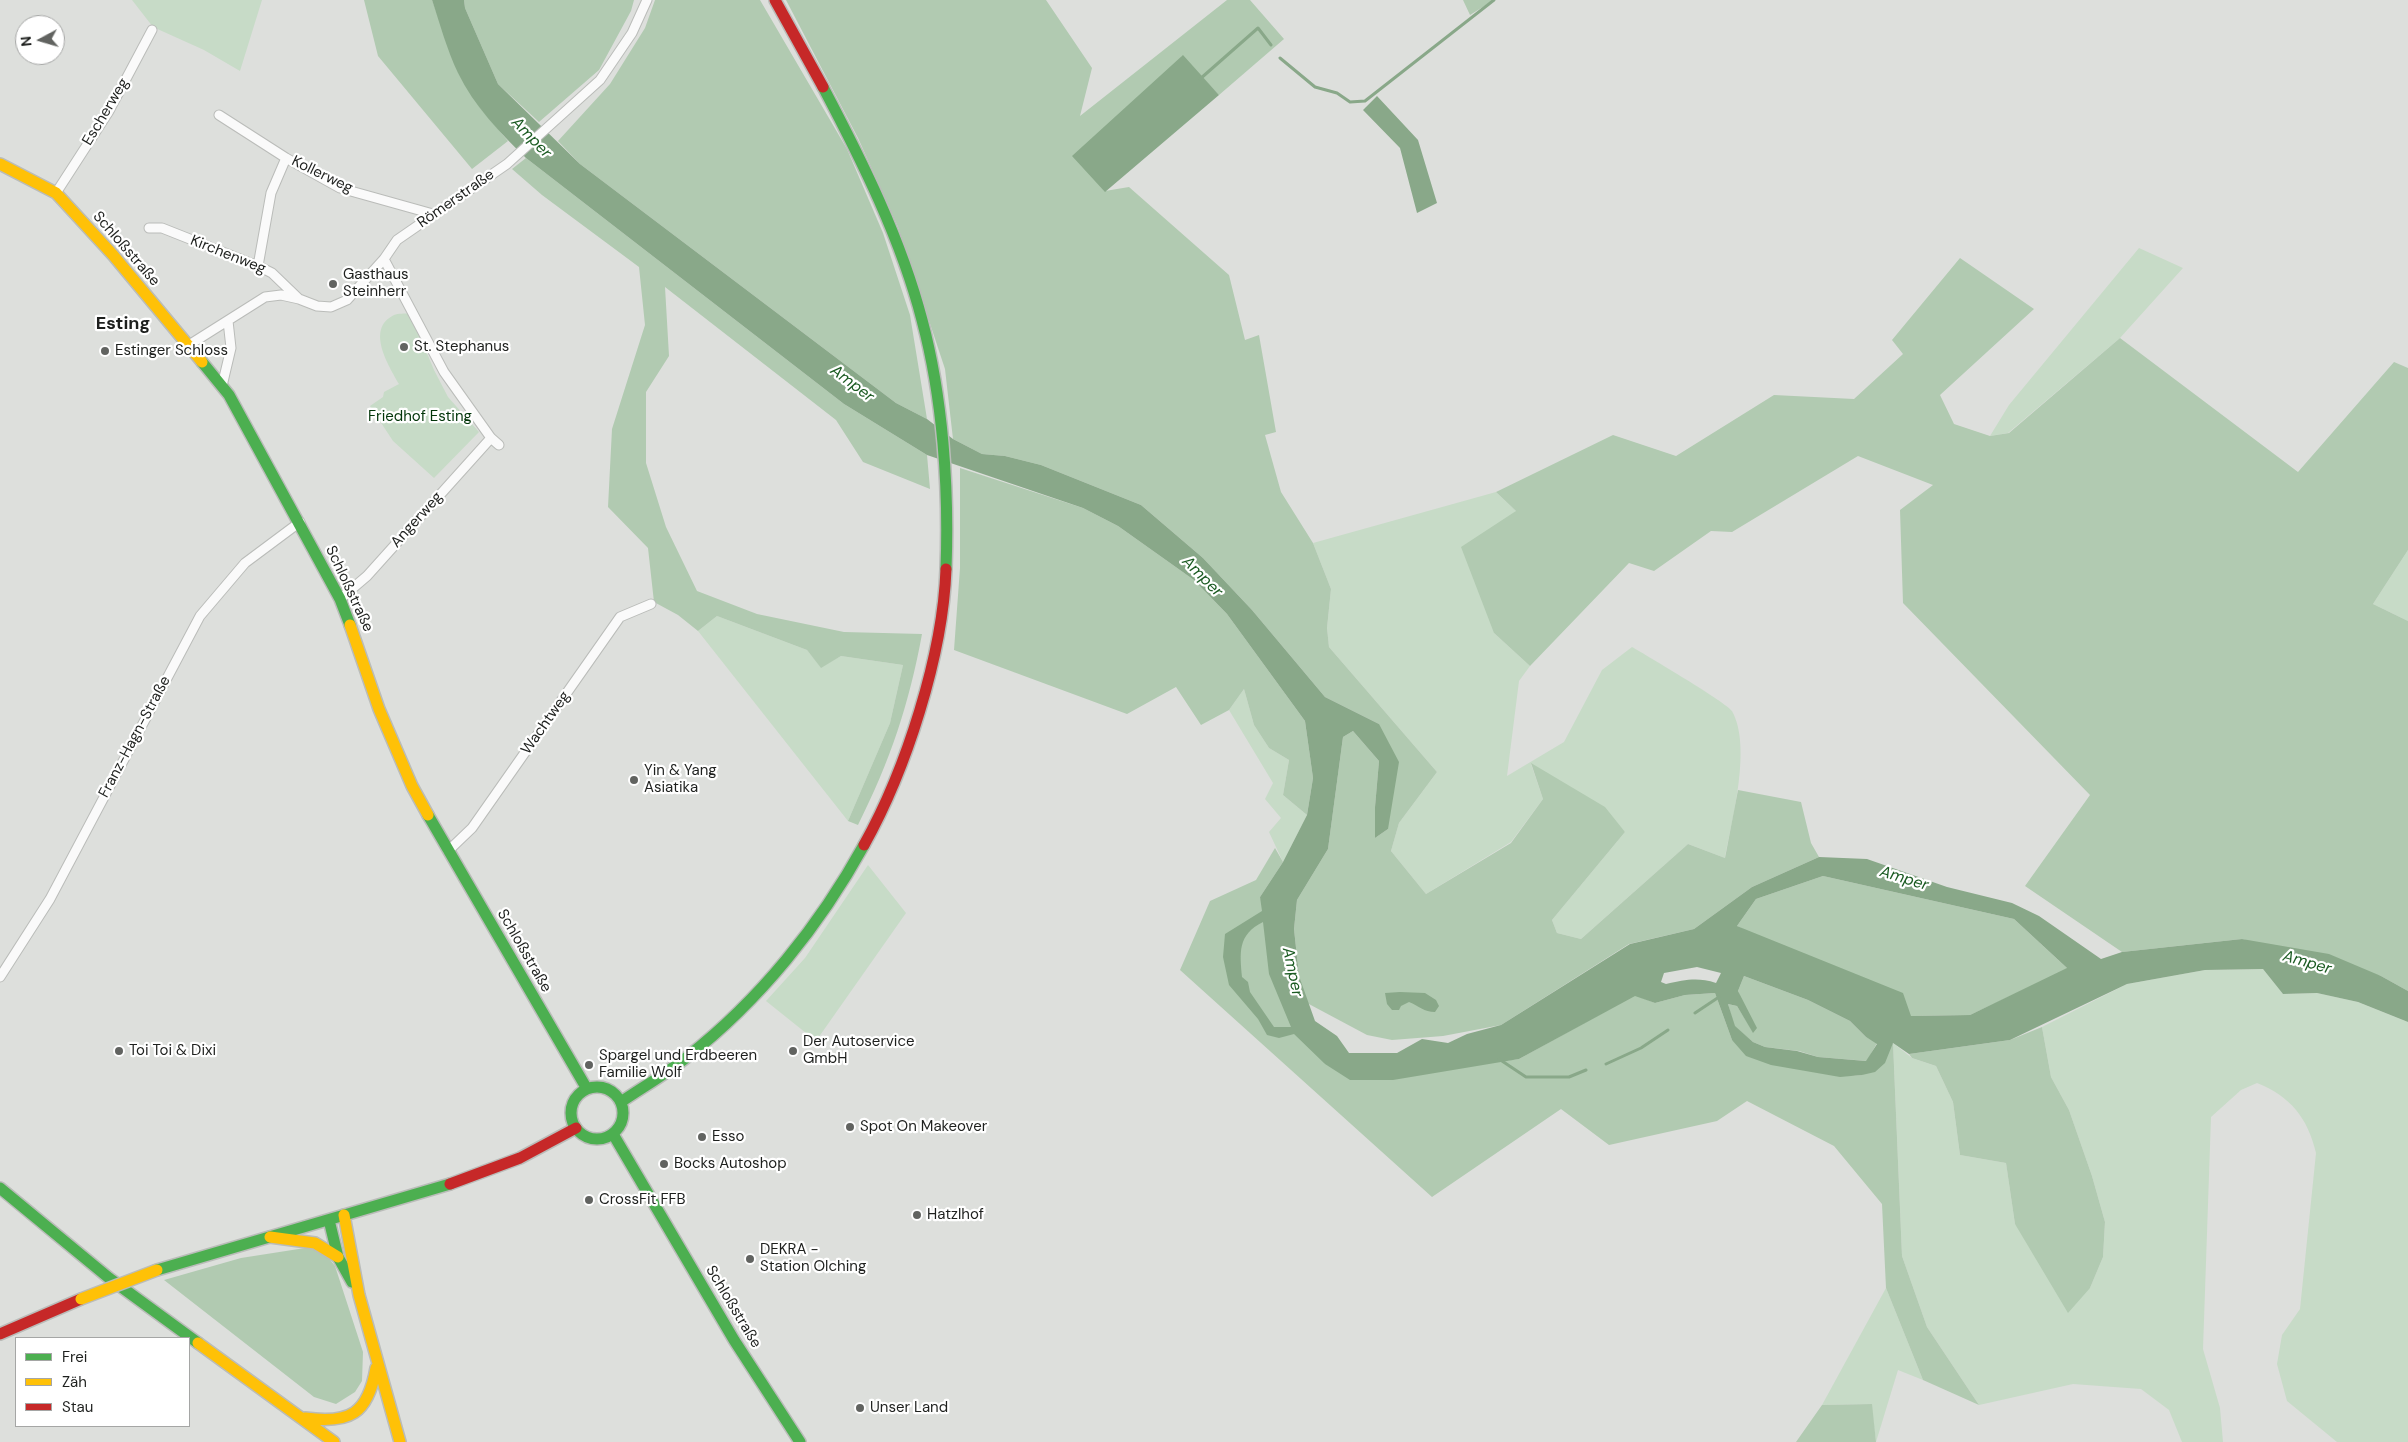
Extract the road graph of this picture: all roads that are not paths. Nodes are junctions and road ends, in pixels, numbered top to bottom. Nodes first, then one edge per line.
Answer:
1 (647, 0) edge
2 (775, 0) edge
3 (152, 30) dead end
4 (220, 115) dead end
5 (286, 158) junction
6 (0, 164) edge
7 (56, 193) junction
8 (433, 214) junction
9 (149, 228) dead end
10 (384, 259) junction
11 (258, 266) junction
12 (299, 299) junction
13 (228, 321) junction
14 (190, 345) junction
15 (222, 386) junction
16 (491, 438) junction
17 (499, 445) dead end
18 (300, 522) junction
19 (340, 599) junction
20 (651, 604) dead end
21 (448, 851) junction
22 (0, 977) edge
23 (587, 1089) junction
24 (621, 1102) junction
25 (576, 1128) junction
26 (613, 1134) junction
27 (0, 1188) edge
28 (344, 1216) junction
29 (329, 1220) junction
30 (270, 1237) junction
31 (338, 1257) junction
32 (359, 1295) junction
33 (0, 1334) edge
34 (377, 1364) junction
35 (300, 1417) junction
36 (334, 1442) edge
37 (400, 1442) edge
38 (800, 1442) edge

1 - 8 street, Römerstraße
2 - 24 main road
3 - 7 street, Escherweg
4 - 5 street, Kollerweg
5 - 8 street, Kollerweg
5 - 11 street
6 - 7 main road, Schloßstraße
7 - 14 main road, Schloßstraße
8 - 10 street, Römerstraße
9 - 11 street, Kirchenweg
10 - 12 street, Römerstraße
10 - 16 street
11 - 12 street, Kirchenweg
12 - 13 street, Römerstraße
13 - 14 street, Römerstraße
13 - 15 street
14 - 15 main road, Schloßstraße
15 - 18 main road, Schloßstraße
16 - 17 street
16 - 19 street, Angerweg
18 - 19 main road, Schloßstraße
18 - 22 street, Franz-Hagn-Straße
19 - 21 main road, Schloßstraße
20 - 21 street, Wachtweg
21 - 23 main road, Schloßstraße
23 - 24 main road
23 - 25 main road
24 - 26 main road
25 - 26 main road
25 - 28 main road
26 - 38 main road, Schloßstraße
27 - 35 main road
28 - 29 main road
28 - 32 main road
29 - 30 main road
29 - 31 main road
30 - 31 main road
30 - 33 main road, bridge
31 - 32 main road
32 - 34 main road
34 - 35 main road
34 - 37 main road
35 - 36 main road

